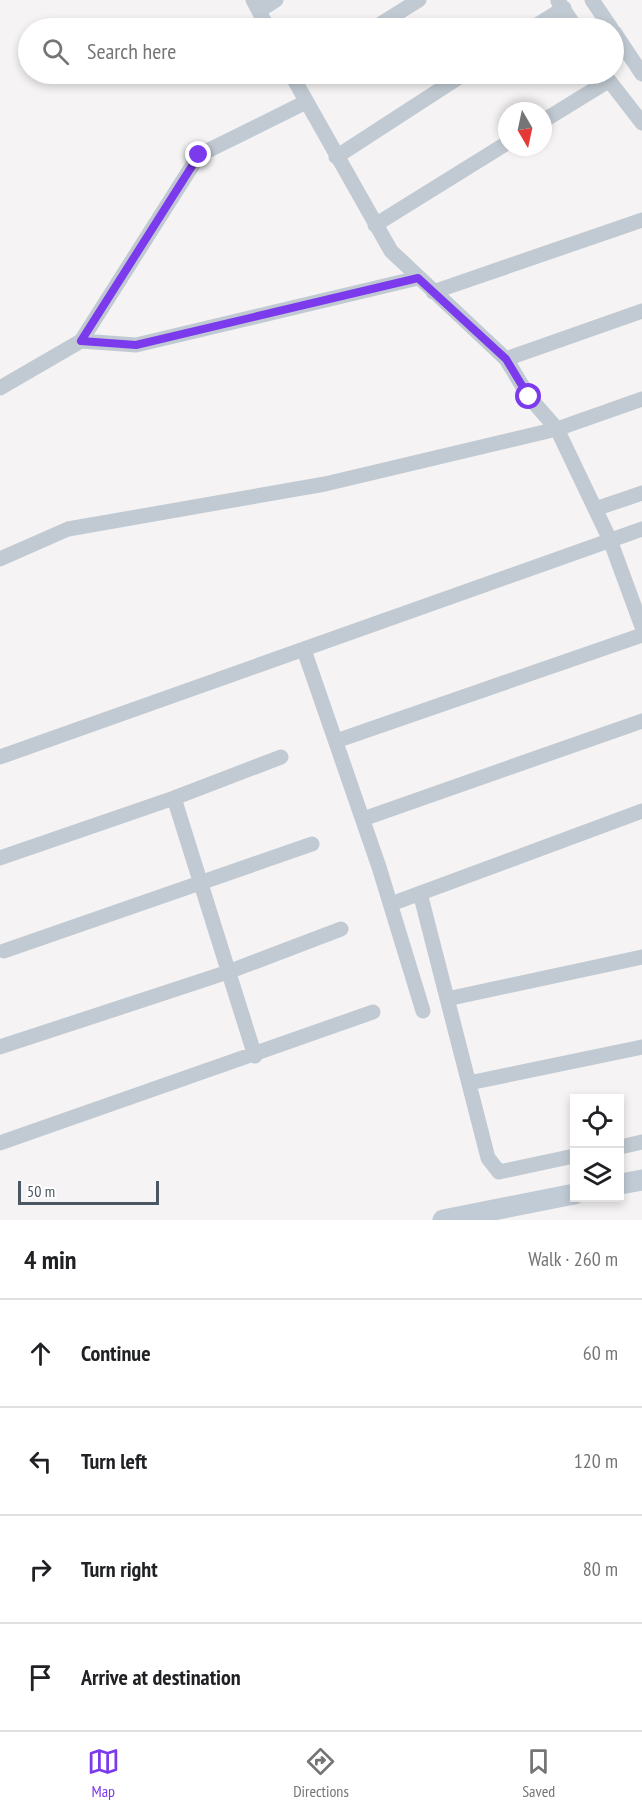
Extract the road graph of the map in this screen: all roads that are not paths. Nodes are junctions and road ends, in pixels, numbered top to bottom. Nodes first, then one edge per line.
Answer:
1 (276, 0) edge
2 (419, 0) edge
3 (592, 0) edge
4 (561, 4) edge
5 (256, 6) edge
6 (390, 18) edge
7 (544, 18) edge
8 (570, 18) edge
9 (604, 18) edge
10 (624, 48) edge
11 (642, 74) edge
12 (299, 84) edge
13 (449, 84) edge
14 (596, 84) edge
15 (611, 84) edge
16 (306, 102) junction
17 (552, 115) edge
18 (642, 123) edge
19 (498, 149) edge
20 (336, 157) junction
21 (642, 220) edge
22 (375, 225) junction
23 (418, 278) junction
24 (433, 292) junction
25 (642, 311) edge
26 (81, 341) junction
27 (506, 359) junction
28 (0, 388) edge
29 (642, 399) edge
30 (557, 429) junction
31 (642, 493) edge
32 (595, 510) junction
33 (642, 529) edge
34 (610, 540) junction
35 (0, 559) edge
36 (642, 627) edge
37 (642, 635) edge
38 (304, 650) junction
39 (642, 721) edge
40 (336, 741) junction
41 (0, 757) edge
42 (281, 758) dead end
43 (174, 798) junction
44 (642, 811) edge
45 (363, 819) junction
46 (312, 844) dead end
47 (0, 858) edge
48 (200, 883) junction
49 (420, 893) junction
50 (391, 904) junction
51 (341, 928) dead end
52 (4, 951) dead end
53 (642, 957) edge
54 (228, 972) junction
55 (447, 999) junction
56 (423, 1011) dead end
57 (374, 1012) dead end
58 (0, 1047) edge
59 (642, 1047) edge
60 (255, 1056) junction
61 (469, 1083) junction
62 (642, 1142) edge
63 (0, 1143) edge
64 (624, 1146) edge
65 (570, 1157) edge
66 (642, 1180) edge
67 (624, 1183) edge
68 (570, 1195) edge
69 (443, 1220) edge

1 - 5 street
2 - 6 street
3 - 9 street
4 - 7 street
4 - 8 street
10 - 11 street
12 - 16 street
13 - 20 street
14 - 17 street
15 - 18 street
16 - 20 street
16 - 26 street
19 - 22 street
20 - 22 street
21 - 24 street
22 - 23 street
23 - 24 street
23 - 26 street
24 - 27 street
25 - 27 street
26 - 28 street
27 - 30 street
29 - 30 street
30 - 32 street
30 - 35 street
31 - 32 street
32 - 34 street
33 - 34 street
34 - 36 street
34 - 38 street
37 - 40 street
38 - 40 street
38 - 41 street
39 - 45 street
40 - 45 street
42 - 43 street
43 - 47 street
43 - 48 street
44 - 49 street
45 - 50 street
46 - 48 street
48 - 52 street
48 - 54 street
49 - 50 street
49 - 55 street
50 - 56 street
51 - 54 street
53 - 55 street
54 - 58 street
54 - 60 street
55 - 61 street
57 - 60 street
59 - 61 street
60 - 63 street
61 - 65 street
62 - 64 street
66 - 67 street
68 - 69 street

